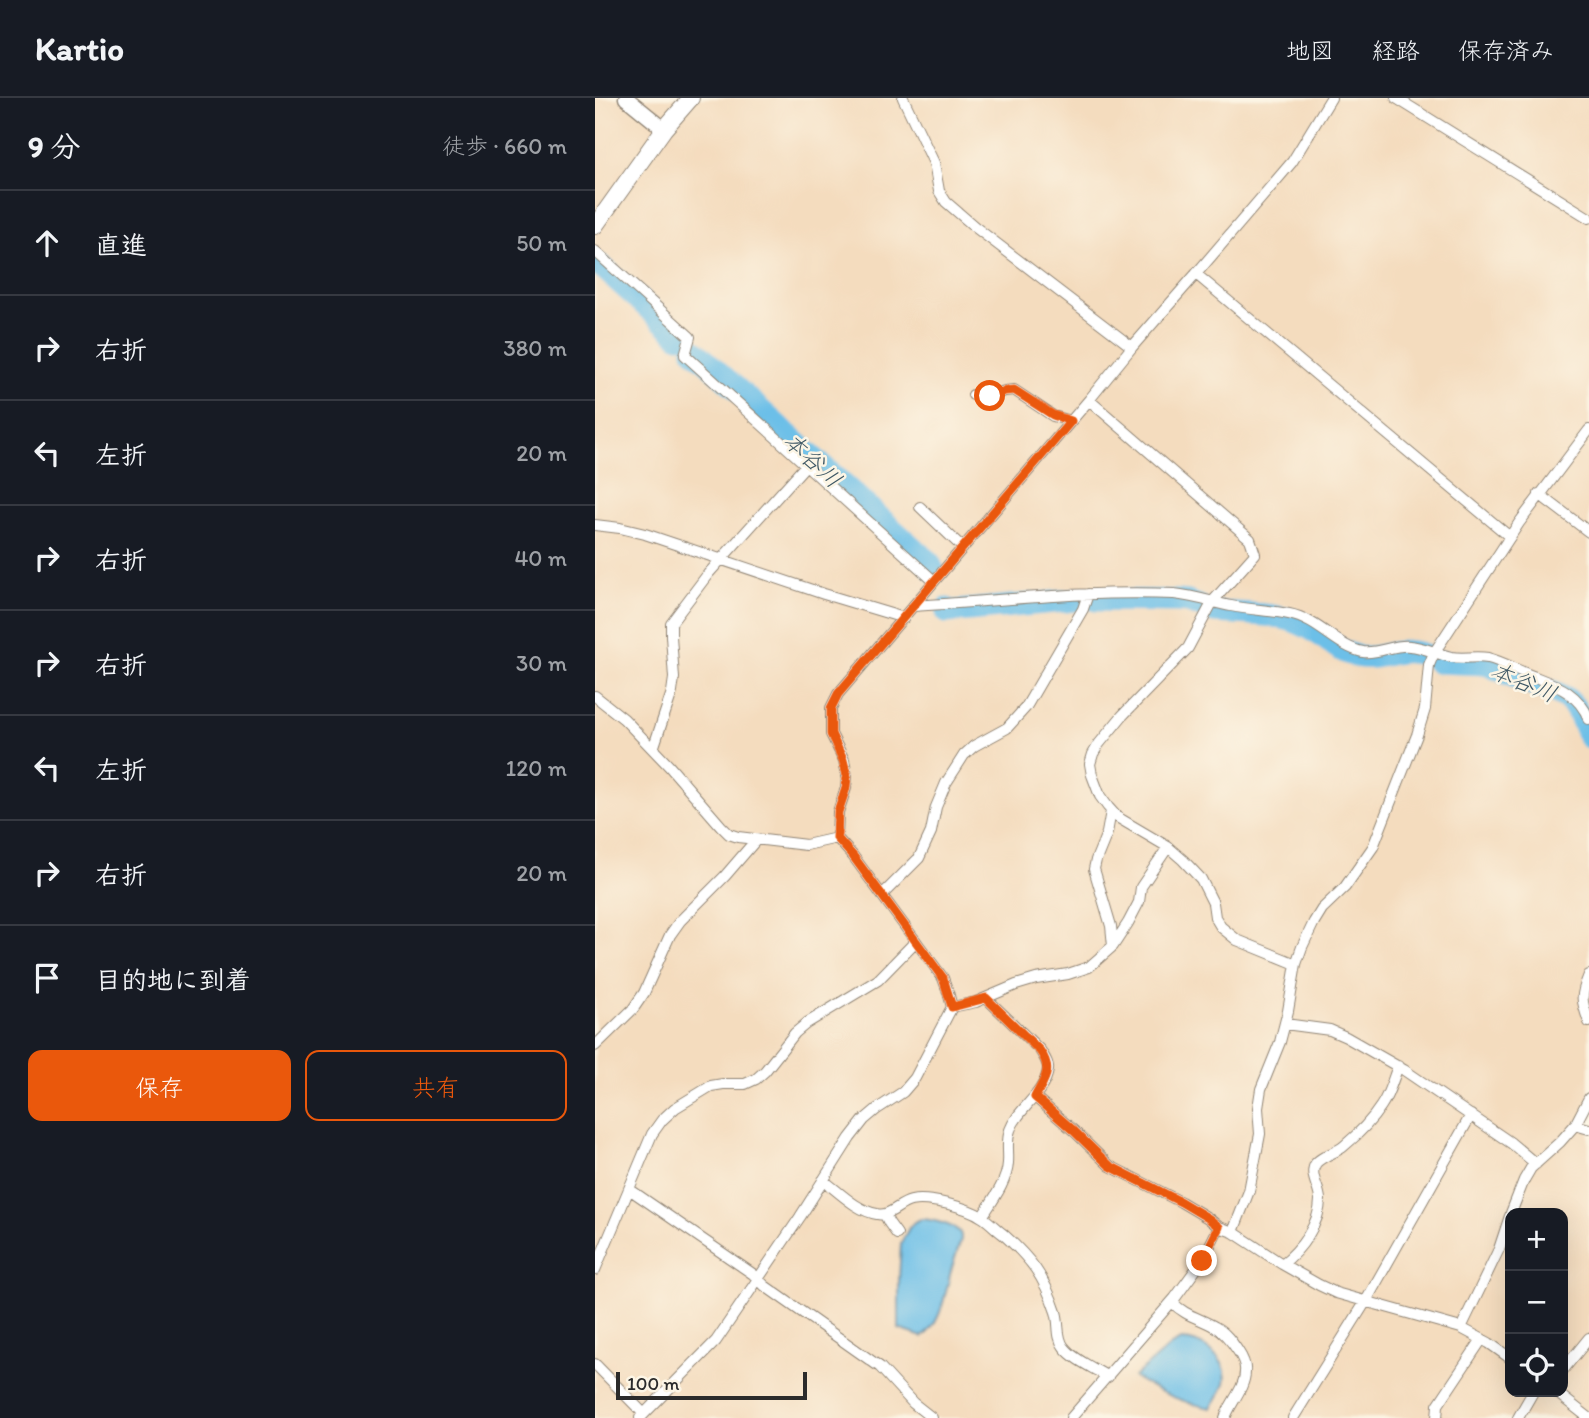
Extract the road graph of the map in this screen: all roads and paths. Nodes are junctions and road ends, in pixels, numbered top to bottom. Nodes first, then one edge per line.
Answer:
1 (626, 98) edge
2 (691, 98) edge
3 (903, 98) edge
4 (1331, 98) edge
5 (1396, 98) edge
6 (664, 129) junction
7 (1589, 218) edge
8 (595, 226) edge
9 (595, 251) edge
10 (1196, 274) junction
11 (1132, 347) junction
12 (973, 395) dead end
13 (1089, 400) junction
14 (1071, 421) junction
15 (1589, 430) edge
16 (806, 465) junction
17 (1539, 494) junction
18 (920, 507) dead end
19 (595, 524) edge
20 (1589, 532) edge
21 (1510, 537) junction
22 (963, 548) junction
23 (722, 559) junction
24 (934, 581) junction
25 (1088, 594) junction
26 (1213, 601) junction
27 (914, 606) junction
28 (904, 618) junction
29 (1434, 653) junction
30 (595, 696) edge
31 (1589, 719) edge
32 (653, 748) junction
33 (1111, 811) junction
34 (837, 838) junction
35 (756, 840) junction
36 (1168, 847) junction
37 (882, 895) junction
38 (916, 941) junction
39 (1113, 946) junction
40 (1296, 964) junction
41 (1589, 975) edge
42 (986, 998) junction
43 (952, 1007) junction
44 (1589, 1022) edge
45 (1285, 1024) junction
46 (595, 1046) edge
47 (1398, 1066) junction
48 (1035, 1097) junction
49 (1589, 1098) edge
50 (1471, 1115) junction
51 (1575, 1125) junction
52 (1589, 1129) edge
53 (1536, 1164) junction
54 (824, 1180) junction
55 (629, 1189) junction
56 (1513, 1208) edge
57 (885, 1215) junction
58 (982, 1217) junction
59 (1219, 1227) junction
60 (1233, 1231) junction
61 (1505, 1232) edge
62 (897, 1234) dead end
63 (1282, 1264) junction
64 (595, 1270) edge
65 (758, 1279) junction
66 (1366, 1301) junction
67 (1172, 1302) junction
68 (1461, 1328) junction
69 (1589, 1338) edge
70 (1482, 1339) junction
71 (1505, 1355) edge
72 (595, 1364) edge
73 (1568, 1364) edge
74 (1108, 1377) junction
75 (1530, 1397) edge
76 (1562, 1397) edge
77 (642, 1416) edge
78 (1583, 1416) edge
79 (932, 1418) edge
80 (1071, 1418) edge
81 (1225, 1418) edge
82 (1293, 1418) edge
83 (1437, 1418) edge
84 (1518, 1418) edge

1 - 6 main road
2 - 6 main road
3 - 11 street
4 - 10 street
5 - 7 street
6 - 8 main road
9 - 16 street
10 - 11 street
10 - 21 street
11 - 13 street
12 - 14 street
13 - 14 street
13 - 26 street
14 - 22 street
15 - 17 street
16 - 23 street
16 - 24 street
17 - 20 street
17 - 21 street
18 - 22 street
19 - 23 street
21 - 29 street
22 - 24 street
23 - 28 street
23 - 32 street
24 - 27 street
25 - 26 street
25 - 27 street
25 - 37 street
26 - 29 street
26 - 33 street
27 - 28 street
28 - 34 street
29 - 31 street
29 - 40 street
30 - 32 street
32 - 35 street
33 - 36 street
33 - 39 street
34 - 35 street
34 - 37 street
35 - 46 street
36 - 39 street
36 - 40 street
37 - 38 street
38 - 43 street
38 - 55 street
39 - 42 street
40 - 45 street
41 - 44 street
42 - 43 street
42 - 48 street
43 - 54 street
45 - 47 street
45 - 60 street
47 - 50 street
47 - 63 street
48 - 58 street
48 - 59 street
49 - 51 street
50 - 53 street
50 - 66 street
51 - 52 street
51 - 53 street
53 - 56 street
54 - 57 street
54 - 65 street
55 - 64 street
55 - 65 street
57 - 58 street
57 - 62 street
58 - 74 street
59 - 60 street
59 - 67 street
60 - 63 street
61 - 68 street
63 - 66 street
65 - 77 street
65 - 79 street
66 - 68 street
66 - 82 street
67 - 74 street
67 - 81 street
68 - 70 street
69 - 73 street
70 - 71 street
70 - 83 street
72 - 77 street
74 - 80 street
75 - 84 street
76 - 78 street

